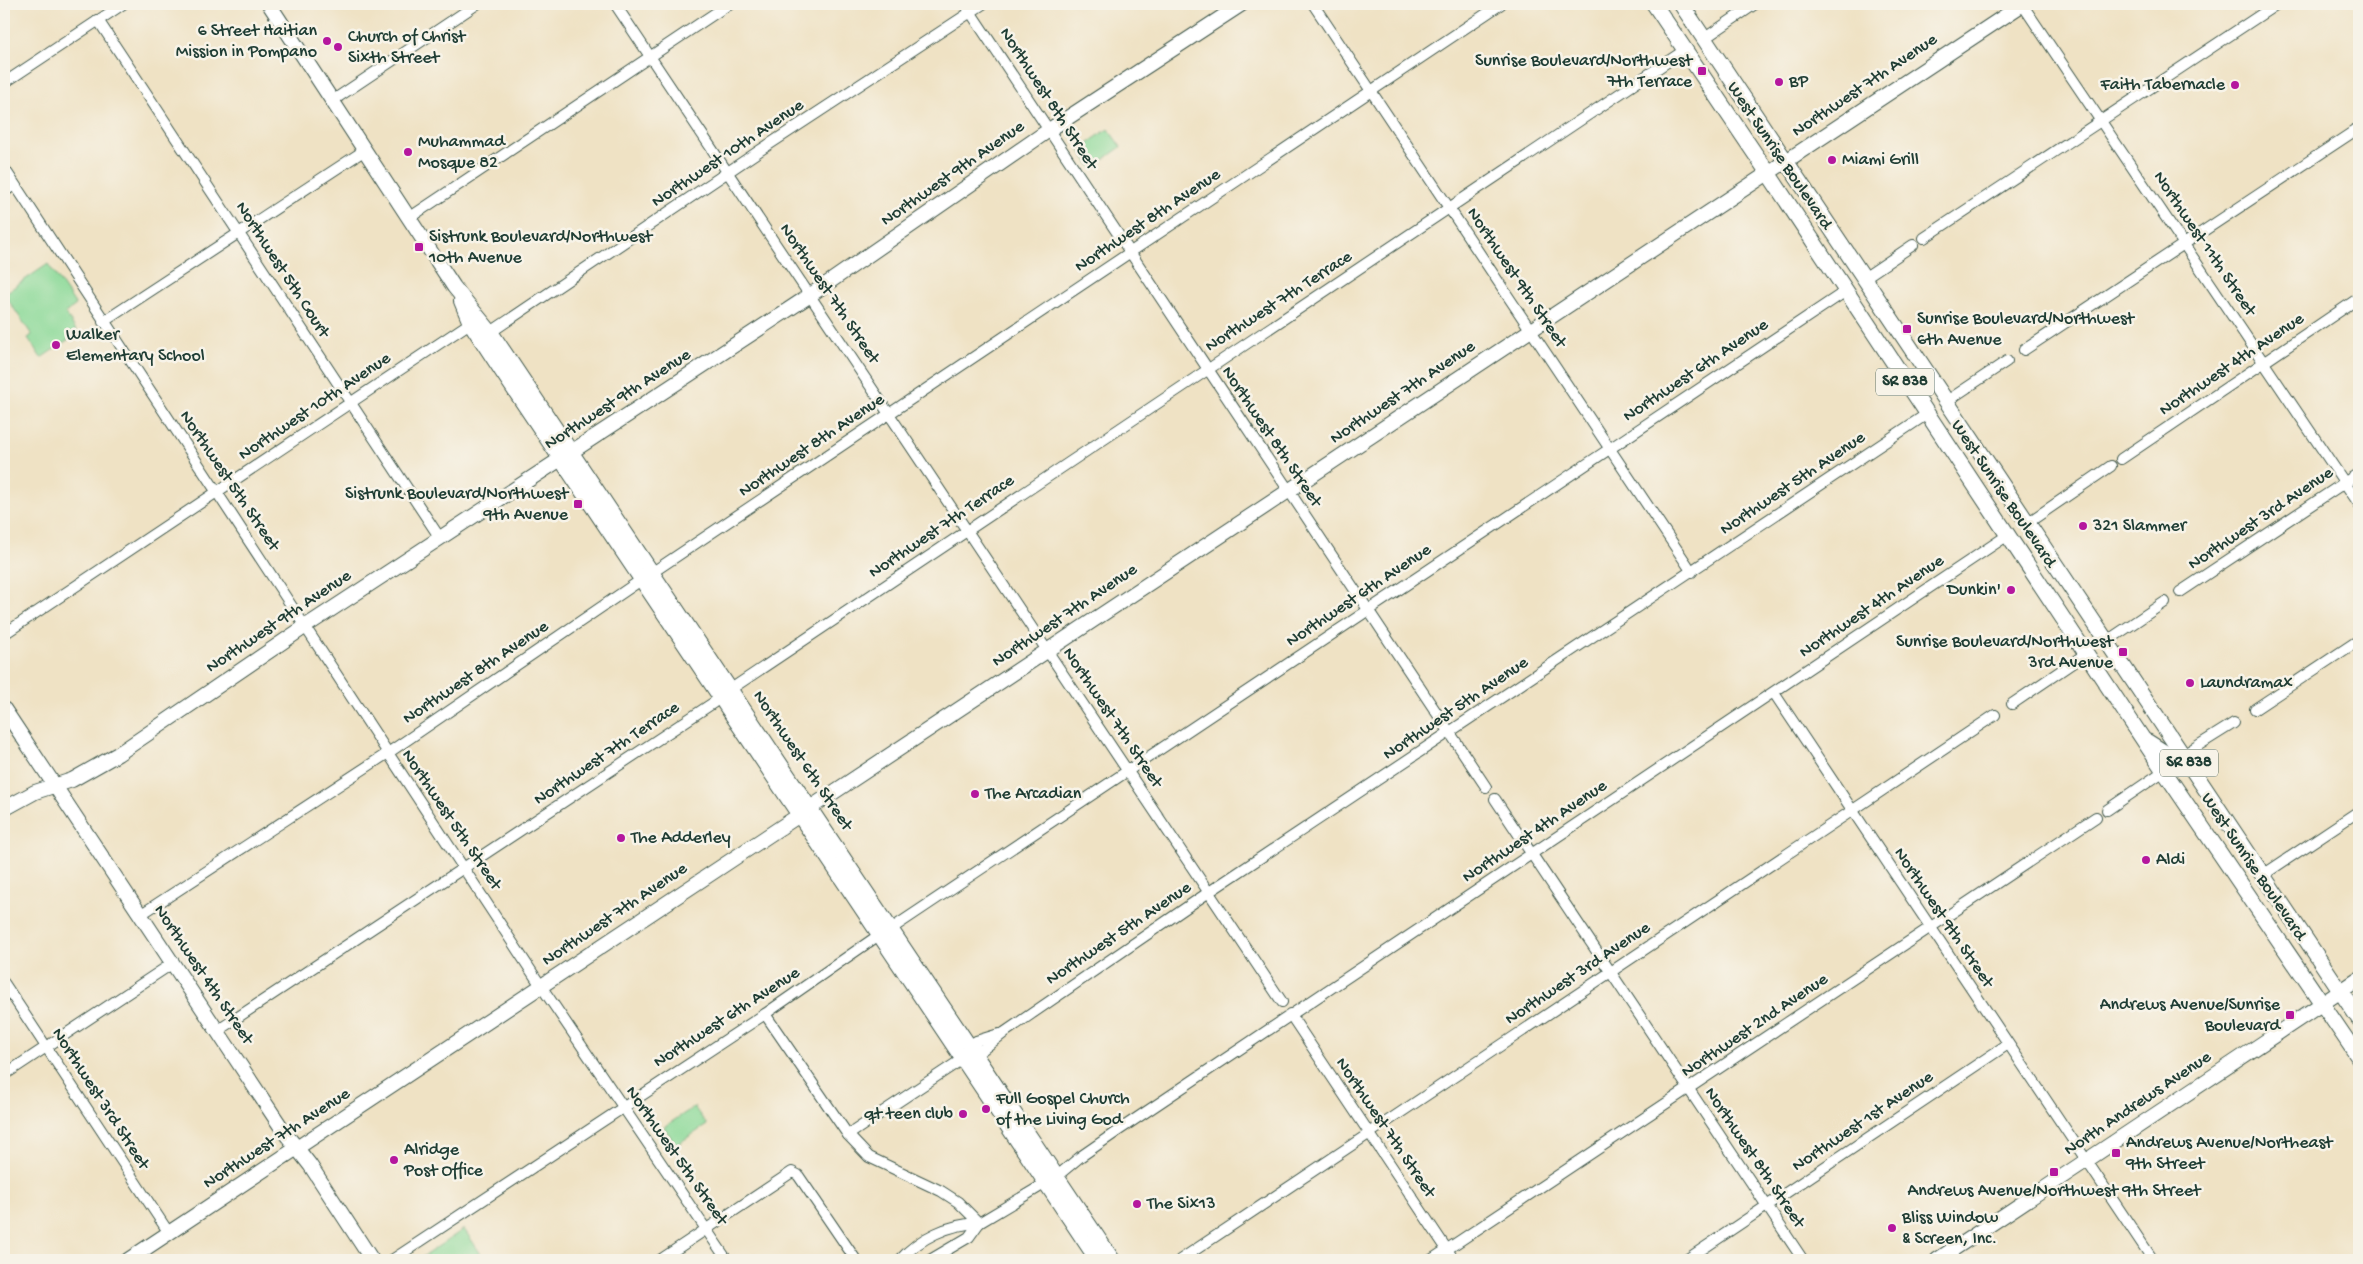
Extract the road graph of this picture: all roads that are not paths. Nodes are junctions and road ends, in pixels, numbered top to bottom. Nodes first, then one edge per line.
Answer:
1 (123, 4) edge
2 (269, 4) edge
3 (477, 4) edge
4 (615, 4) edge
5 (729, 4) edge
6 (983, 4) edge
7 (1242, 4) edge
8 (1313, 4) edge
9 (1501, 4) edge
10 (1654, 4) edge
11 (1681, 4) edge
12 (1755, 4) edge
13 (2022, 4) edge
14 (2277, 4) edge
15 (968, 8) edge
16 (98, 20) junction
17 (1705, 38) junction
18 (1685, 50) junction
19 (650, 57) junction
20 (4, 83) edge
21 (1371, 91) junction
22 (332, 101) junction
23 (2100, 121) junction
24 (2359, 128) edge
25 (1049, 130) junction
26 (364, 150) junction
27 (1787, 160) junction
28 (4, 168) edge
29 (728, 173) junction
30 (1768, 173) junction
31 (14, 185) junction
32 (4, 192) edge
33 (1450, 208) junction
34 (409, 218) junction
35 (238, 233) junction
36 (1924, 238) dead end
37 (2184, 244) junction
38 (1913, 245) dead end
39 (1130, 253) junction
40 (1864, 278) junction
41 (454, 287) junction
42 (1846, 291) junction
43 (809, 296) junction
44 (2359, 298) edge
45 (103, 322) junction
46 (470, 323) junction
47 (1532, 330) junction
48 (491, 332) junction
49 (2024, 350) dead end
50 (2008, 361) dead end
51 (2266, 363) junction
52 (1207, 369) junction
53 (1947, 401) junction
54 (350, 404) junction
55 (890, 413) junction
56 (1927, 414) junction
57 (1962, 424) junction
58 (1610, 448) junction
59 (566, 457) junction
60 (2121, 459) dead end
61 (2111, 466) dead end
62 (2359, 473) edge
63 (2345, 482) junction
64 (1288, 491) junction
65 (217, 492) junction
66 (2359, 504) edge
67 (2029, 522) junction
68 (966, 531) junction
69 (2008, 536) junction
70 (440, 538) junction
71 (653, 572) junction
72 (1692, 572) junction
73 (641, 580) junction
74 (2180, 592) dead end
75 (2165, 602) dead end
76 (1367, 610) junction
77 (306, 626) junction
78 (4, 634) edge
79 (2107, 640) junction
80 (2359, 640) edge
81 (1047, 651) junction
82 (2087, 653) junction
83 (731, 689) junction
84 (1774, 693) junction
85 (720, 698) junction
86 (2012, 704) dead end
87 (4, 709) edge
88 (2255, 709) dead end
89 (1995, 715) dead end
90 (2234, 723) dead end
91 (1450, 733) junction
92 (2143, 738) junction
93 (388, 754) junction
94 (2184, 755) junction
95 (1127, 769) junction
96 (2164, 771) junction
97 (55, 786) junction
98 (1486, 787) dead end
99 (1495, 799) dead end
100 (4, 809) edge
101 (1852, 810) junction
102 (2107, 810) dead end
103 (2359, 810) edge
104 (804, 812) junction
105 (2096, 818) dead end
106 (1532, 854) junction
107 (464, 868) junction
108 (2263, 875) junction
109 (1209, 892) junction
110 (140, 915) junction
111 (1931, 928) junction
112 (885, 932) junction
113 (173, 963) junction
114 (1609, 972) junction
115 (2359, 979) edge
116 (4, 983) edge
117 (541, 986) junction
118 (2341, 991) junction
119 (1282, 1002) dead end
120 (2323, 1003) junction
121 (765, 1014) junction
122 (1290, 1014) junction
123 (2359, 1019) edge
124 (218, 1031) junction
125 (2008, 1044) junction
126 (47, 1047) junction
127 (967, 1055) junction
128 (2359, 1058) edge
129 (4, 1075) edge
130 (1688, 1090) junction
131 (621, 1107) junction
132 (1369, 1134) junction
133 (848, 1135) junction
134 (297, 1148) junction
135 (1080, 1157) junction
136 (2086, 1160) junction
137 (1048, 1165) junction
138 (1051, 1181) junction
139 (1767, 1207) junction
140 (979, 1223) junction
141 (706, 1230) junction
142 (169, 1232) junction
143 (1447, 1250) junction
144 (128, 1260) edge
145 (372, 1260) edge
146 (392, 1260) edge
147 (660, 1260) edge
148 (727, 1260) edge
149 (856, 1260) edge
150 (900, 1260) edge
151 (930, 1260) edge
152 (1096, 1260) edge
153 (1112, 1260) edge
154 (1180, 1260) edge
155 (1431, 1260) edge
156 (1454, 1260) edge
157 (1686, 1260) edge
158 (1803, 1260) edge
159 (1937, 1260) edge
160 (2152, 1260) edge

1 - 16 street
2 - 22 main road, Northwest 6th Street
3 - 22 street
4 - 19 street, Northwest 7th Street
5 - 19 street
6 - 15 street, Northwest 10th Avenue
7 - 25 main road, Northwest 9th Avenue
8 - 21 street, Northwest 9th Street
9 - 21 street, Northwest 8th Avenue
10 - 18 main road, West Sunrise Boulevard / SR 838
11 - 17 main road, West Sunrise Boulevard / SR 838
12 - 17 street
13 - 23 street, Northwest 11th Street
13 - 27 main road, Northwest 7th Avenue
14 - 23 street
15 - 25 street, Northwest 8th Street
15 - 29 street, Northwest 10th Avenue
16 - 20 street
16 - 35 street, Northwest 5th Court
17 - 27 main road, West Sunrise Boulevard / SR 838
18 - 30 main road, West Sunrise Boulevard / SR 838
18 - 33 street, Northwest 7th Terrace
19 - 29 street, Northwest 7th Street
19 - 34 street
21 - 33 street, Northwest 9th Street
21 - 39 street, Northwest 8th Avenue
22 - 26 main road, Northwest 6th Street
23 - 36 street
23 - 37 street, Northwest 11th Street
24 - 37 street
25 - 39 street, Northwest 8th Street
25 - 43 main road, Northwest 9th Avenue
26 - 34 main road, Northwest 6th Street
26 - 35 street
27 - 30 main road, Northwest 7th Avenue
27 - 40 main road, West Sunrise Boulevard / SR 838
28 - 31 street, Northwest 5th Street
29 - 43 street, Northwest 7th Street
29 - 48 street, Northwest 10th Avenue
30 - 42 main road, West Sunrise Boulevard / SR 838
30 - 47 main road, Northwest 7th Avenue
31 - 32 street
31 - 45 street, Northwest 5th Street
33 - 47 street, Northwest 9th Street
33 - 52 street, Northwest 7th Terrace
34 - 41 main road, Northwest 6th Street
35 - 45 street
35 - 54 street, Northwest 5th Court
37 - 49 street
37 - 51 street, Northwest 11th Street
38 - 40 street
39 - 52 street, Northwest 8th Street
39 - 55 street, Northwest 8th Avenue
40 - 53 main road, West Sunrise Boulevard / SR 838
41 - 46 main road, Northwest 6th Street
41 - 48 main road, Northwest 6th Street
42 - 56 main road, West Sunrise Boulevard / SR 838
42 - 58 street, Northwest 6th Avenue
43 - 55 street, Northwest 7th Street
43 - 59 main road, Northwest 9th Avenue
44 - 51 street, Northwest 4th Avenue
45 - 65 street, Northwest 5th Street
46 - 54 street, Northwest 10th Avenue
46 - 59 main road, Northwest 6th Street
47 - 58 street, Northwest 9th Street
47 - 64 main road, Northwest 7th Avenue
48 - 59 main road, Northwest 6th Street
50 - 53 street
51 - 60 street, Northwest 4th Avenue
51 - 63 street, Northwest 11th Street
52 - 64 street, Northwest 8th Street
52 - 68 street, Northwest 7th Terrace
53 - 57 main road, West Sunrise Boulevard / SR 838
54 - 65 street, Northwest 10th Avenue
54 - 70 street, Northwest 5th Court
55 - 68 street, Northwest 7th Street
55 - 71 street, Northwest 8th Avenue
56 - 57 main road
56 - 69 main road, West Sunrise Boulevard / SR 838
56 - 72 street, Northwest 5th Avenue
57 - 67 main road, West Sunrise Boulevard / SR 838
58 - 72 street, Northwest 9th Street
58 - 76 street, Northwest 6th Avenue
59 - 70 main road, Northwest 9th Avenue
59 - 71 main road, Northwest 6th Street
59 - 73 main road, Northwest 6th Street
61 - 67 street
62 - 63 street, Northwest 3rd Avenue
63 - 66 street, Northwest 11th Street
63 - 74 street, Northwest 3rd Avenue
64 - 76 street, Northwest 8th Street
64 - 81 main road, Northwest 7th Avenue
65 - 77 street, Northwest 5th Street
65 - 78 street, Northwest 10th Avenue
67 - 79 main road, West Sunrise Boulevard / SR 838
68 - 81 street, Northwest 7th Street
68 - 83 street, Northwest 7th Terrace
69 - 82 main road, West Sunrise Boulevard / SR 838
69 - 84 street, Northwest 4th Avenue
70 - 77 main road, Northwest 9th Avenue
71 - 73 street, Northwest 8th Avenue
71 - 83 main road, Northwest 6th Street
72 - 91 street, Northwest 5th Avenue
73 - 85 main road, Northwest 6th Street
73 - 93 street, Northwest 8th Avenue
75 - 79 street
76 - 91 street, Northwest 8th Street
76 - 95 street, Northwest 6th Avenue
77 - 93 street, Northwest 5th Street
77 - 97 main road, Northwest 9th Avenue
79 - 94 main road, West Sunrise Boulevard / SR 838
80 - 88 street
81 - 95 street, Northwest 7th Street
81 - 104 main road, Northwest 7th Avenue
82 - 86 street
82 - 92 main road, West Sunrise Boulevard / SR 838
83 - 85 street, Northwest 7th Terrace
83 - 104 main road, Northwest 6th Street
84 - 101 street, Northwest 9th Street
84 - 106 street, Northwest 4th Avenue
85 - 104 main road, Northwest 6th Street
85 - 107 street, Northwest 7th Terrace
87 - 97 main road, Northwest 4th Street
89 - 101 street, Northwest 3rd Avenue
90 - 94 street
91 - 98 street, Northwest 8th Street
91 - 109 street, Northwest 5th Avenue
92 - 94 main road
92 - 96 main road, West Sunrise Boulevard / SR 838
93 - 107 street, Northwest 5th Street
93 - 110 street, Northwest 8th Avenue
94 - 108 main road, West Sunrise Boulevard / SR 838
95 - 109 street, Northwest 7th Street
95 - 112 street, Northwest 6th Avenue
96 - 102 street
96 - 120 main road, West Sunrise Boulevard / SR 838
97 - 100 main road, Northwest 9th Avenue
97 - 110 main road, Northwest 4th Street
99 - 106 street, Northwest 8th Street
101 - 111 street, Northwest 9th Street
101 - 114 street, Northwest 3rd Avenue
103 - 108 street
104 - 112 main road, Northwest 6th Street
104 - 117 main road, Northwest 7th Avenue
105 - 111 street, Northwest 2nd Avenue
106 - 114 street, Northwest 8th Street
106 - 122 street, Northwest 4th Avenue
107 - 117 street, Northwest 5th Street
107 - 124 street, Northwest 7th Terrace
108 - 118 main road, West Sunrise Boulevard / SR 838
109 - 119 street, Northwest 7th Street
109 - 127 street, Northwest 5th Avenue
110 - 113 main road, Northwest 4th Street
111 - 125 street, Northwest 9th Street
111 - 130 street, Northwest 2nd Avenue
112 - 121 street, Northwest 6th Avenue
112 - 127 main road, Northwest 6th Street
113 - 124 main road, Northwest 4th Street
113 - 126 street
114 - 130 street, Northwest 8th Street
114 - 132 street, Northwest 3rd Avenue
115 - 118 main road, North Andrews Avenue
116 - 126 street, Northwest 3rd Street
117 - 131 street, Northwest 5th Street
117 - 134 main road, Northwest 7th Avenue
118 - 120 main road, North Andrews Avenue
118 - 123 main road, SR 838
120 - 128 main road, SR 838
120 - 136 main road, North Andrews Avenue
121 - 131 street, Northwest 6th Avenue
121 - 133 street
122 - 132 street, Northwest 7th Street
122 - 135 street, Northwest 4th Avenue
124 - 134 main road, Northwest 4th Street
125 - 136 street, Northwest 9th Street
125 - 139 street, Northwest 1st Avenue
126 - 129 street
126 - 142 street, Northwest 3rd Street
127 - 133 street, Northwest 5th Avenue
127 - 137 main road, Northwest 6th Street
127 - 138 main road, Northwest 6th Street
130 - 139 street, Northwest 8th Street
130 - 143 street, Northwest 2nd Avenue
131 - 141 street, Northwest 5th Street
131 - 146 street, Northwest 6th Avenue
132 - 143 street, Northwest 7th Street
132 - 154 street, Northwest 3rd Avenue
133 - 140 street
134 - 142 main road, Northwest 7th Avenue
134 - 145 main road, Northwest 4th Street
135 - 137 street, Northwest 4th Avenue
135 - 138 street, Northwest 4th Avenue
136 - 159 main road, North Andrews Avenue
136 - 160 street, Northwest 9th Street
137 - 138 main road, Northwest 6th Street
138 - 140 street, Northwest 4th Avenue
138 - 152 main road, Northwest 6th Street
138 - 153 main road, Northwest 6th Street
139 - 157 street, Northwest 1st Avenue
139 - 158 street, Northwest 8th Street
140 - 150 street, Northwest 4th Avenue
140 - 151 street, Northwest 4th Avenue
141 - 147 street
141 - 148 street, Northwest 5th Street
141 - 149 street
142 - 144 main road, Northwest 7th Avenue
143 - 155 street, Northwest 2nd Avenue
143 - 156 street, Northwest 7th Street

